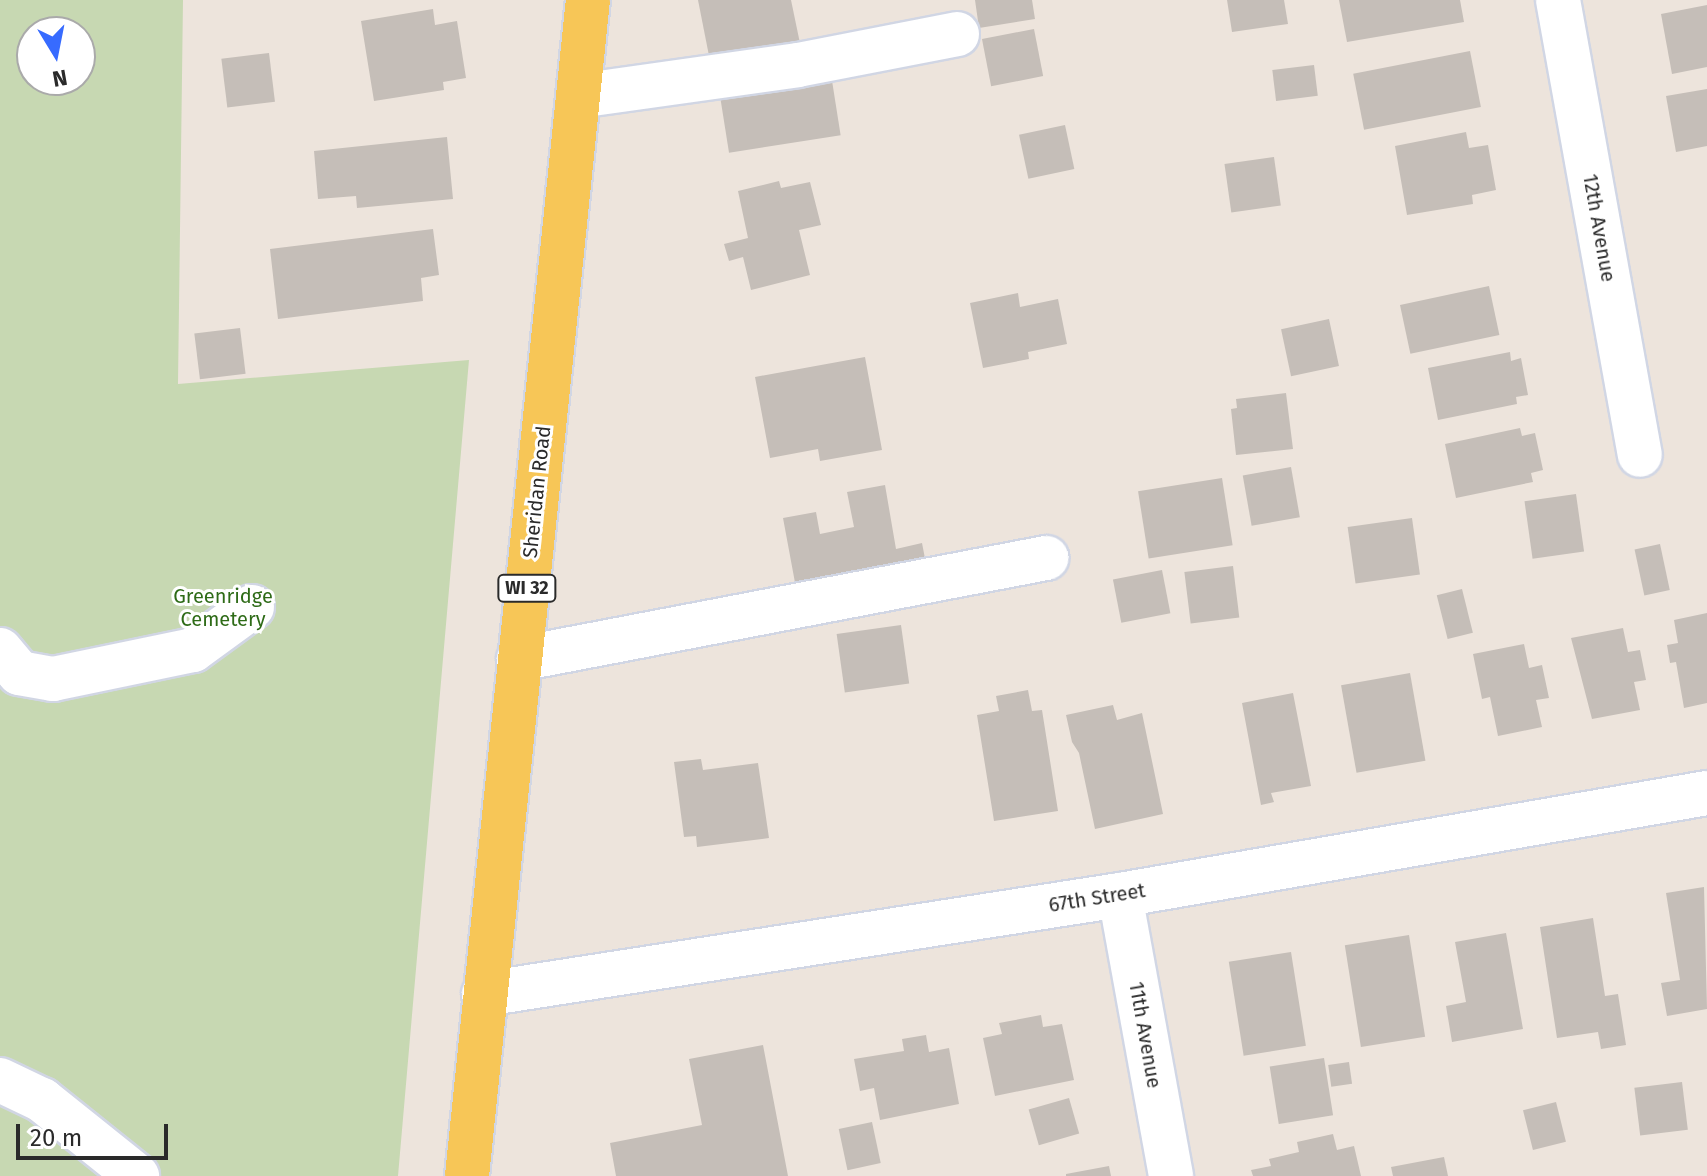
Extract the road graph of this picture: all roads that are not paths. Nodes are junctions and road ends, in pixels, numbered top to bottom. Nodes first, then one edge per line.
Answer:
1 (588, 0) edge
2 (1558, 0) edge
3 (957, 34) dead end
4 (578, 96) junction
5 (1640, 455) dead end
6 (1046, 558) dead end
7 (252, 607) dead end
8 (0, 650) edge
9 (519, 659) junction
10 (1707, 793) edge
11 (1120, 895) junction
12 (484, 994) junction
13 (0, 1080) edge
14 (137, 1176) edge
15 (467, 1176) edge
16 (1171, 1176) edge

1 - 4 main road, Sheridan Road / WI 32
2 - 5 street, 12th Avenue
3 - 4 street
4 - 9 main road, Sheridan Road / WI 32
6 - 9 street
7 - 8 street
9 - 12 main road, Sheridan Road / WI 32
10 - 11 street, 67th Street
11 - 12 street, 67th Street
11 - 16 street, 11th Avenue
12 - 15 main road, Sheridan Road / WI 32
13 - 14 street

